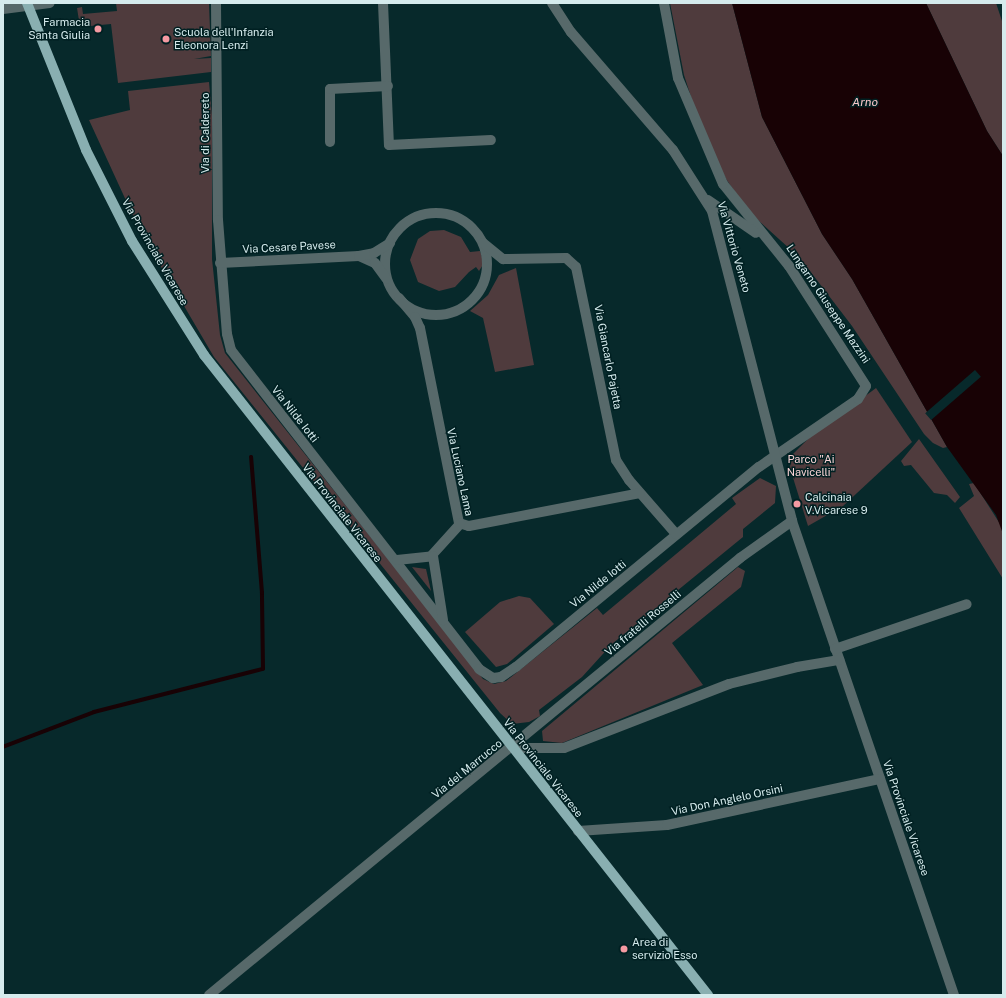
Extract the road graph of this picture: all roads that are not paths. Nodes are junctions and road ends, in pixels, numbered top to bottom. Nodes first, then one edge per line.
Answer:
1 (50, 3) edge
2 (216, 3) edge
3 (384, 3) edge
4 (552, 3) edge
5 (664, 3) edge
6 (28, 5) edge
7 (3, 9) edge
8 (388, 86) junction
9 (492, 140) dead end
10 (330, 142) dead end
11 (708, 199) junction
12 (765, 238) junction
13 (391, 241) junction
14 (483, 243) junction
15 (359, 256) junction
16 (220, 263) junction
17 (392, 287) junction
18 (399, 298) junction
19 (774, 456) junction
20 (640, 493) junction
21 (792, 521) junction
22 (460, 524) junction
23 (676, 534) junction
24 (432, 556) junction
25 (397, 560) junction
26 (968, 604) dead end
27 (444, 622) junction
28 (835, 649) junction
29 (839, 660) junction
30 (511, 748) junction
31 (880, 779) junction
32 (578, 831) junction
33 (209, 995) edge
34 (708, 995) edge
35 (954, 995) edge

1 - 6 street
2 - 16 street, Via di Caldereto
3 - 8 street
4 - 11 street, Via Vittorio Veneto
5 - 12 street, Lungarno Giuseppe Mazzini
6 - 7 street
6 - 30 main road, Via Provinciale Vicarese
8 - 9 street
8 - 10 street
11 - 12 street
11 - 19 street, Via Vittorio Veneto
12 - 19 street, Lungarno Giuseppe Mazzini
13 - 14 street
13 - 15 street, Via Cesare Pavese
13 - 17 street
14 - 18 street
14 - 20 street, Via Giancarlo Pajetta
15 - 16 street, Via Cesare Pavese
15 - 17 street
16 - 25 street, Via Nilde Iotti
17 - 18 street
18 - 22 street, Via Luciano Lama
19 - 21 street, Via Provinciale Vicarese
19 - 23 street, Via Nilde Iotti
20 - 22 street, Via Luciano Lama
20 - 23 street, Via Giancarlo Pajetta
21 - 28 street, Via Provinciale Vicarese
21 - 30 street, Via fratelli Rosselli
22 - 24 street
23 - 27 street, Via Nilde Iotti
24 - 25 street
24 - 27 street, Via Nilde Iotti
25 - 27 street, Via Nilde Iotti
26 - 28 street
28 - 29 street, Via Provinciale Vicarese
29 - 30 street, Via del Marrucco
29 - 31 street, Via Provinciale Vicarese
30 - 32 main road, Via Provinciale Vicarese
30 - 33 street, Via del Marrucco
31 - 32 street, Via Don Anglelo Orsini
31 - 35 street, Via Provinciale Vicarese
32 - 34 main road, Via Provinciale Vicarese

